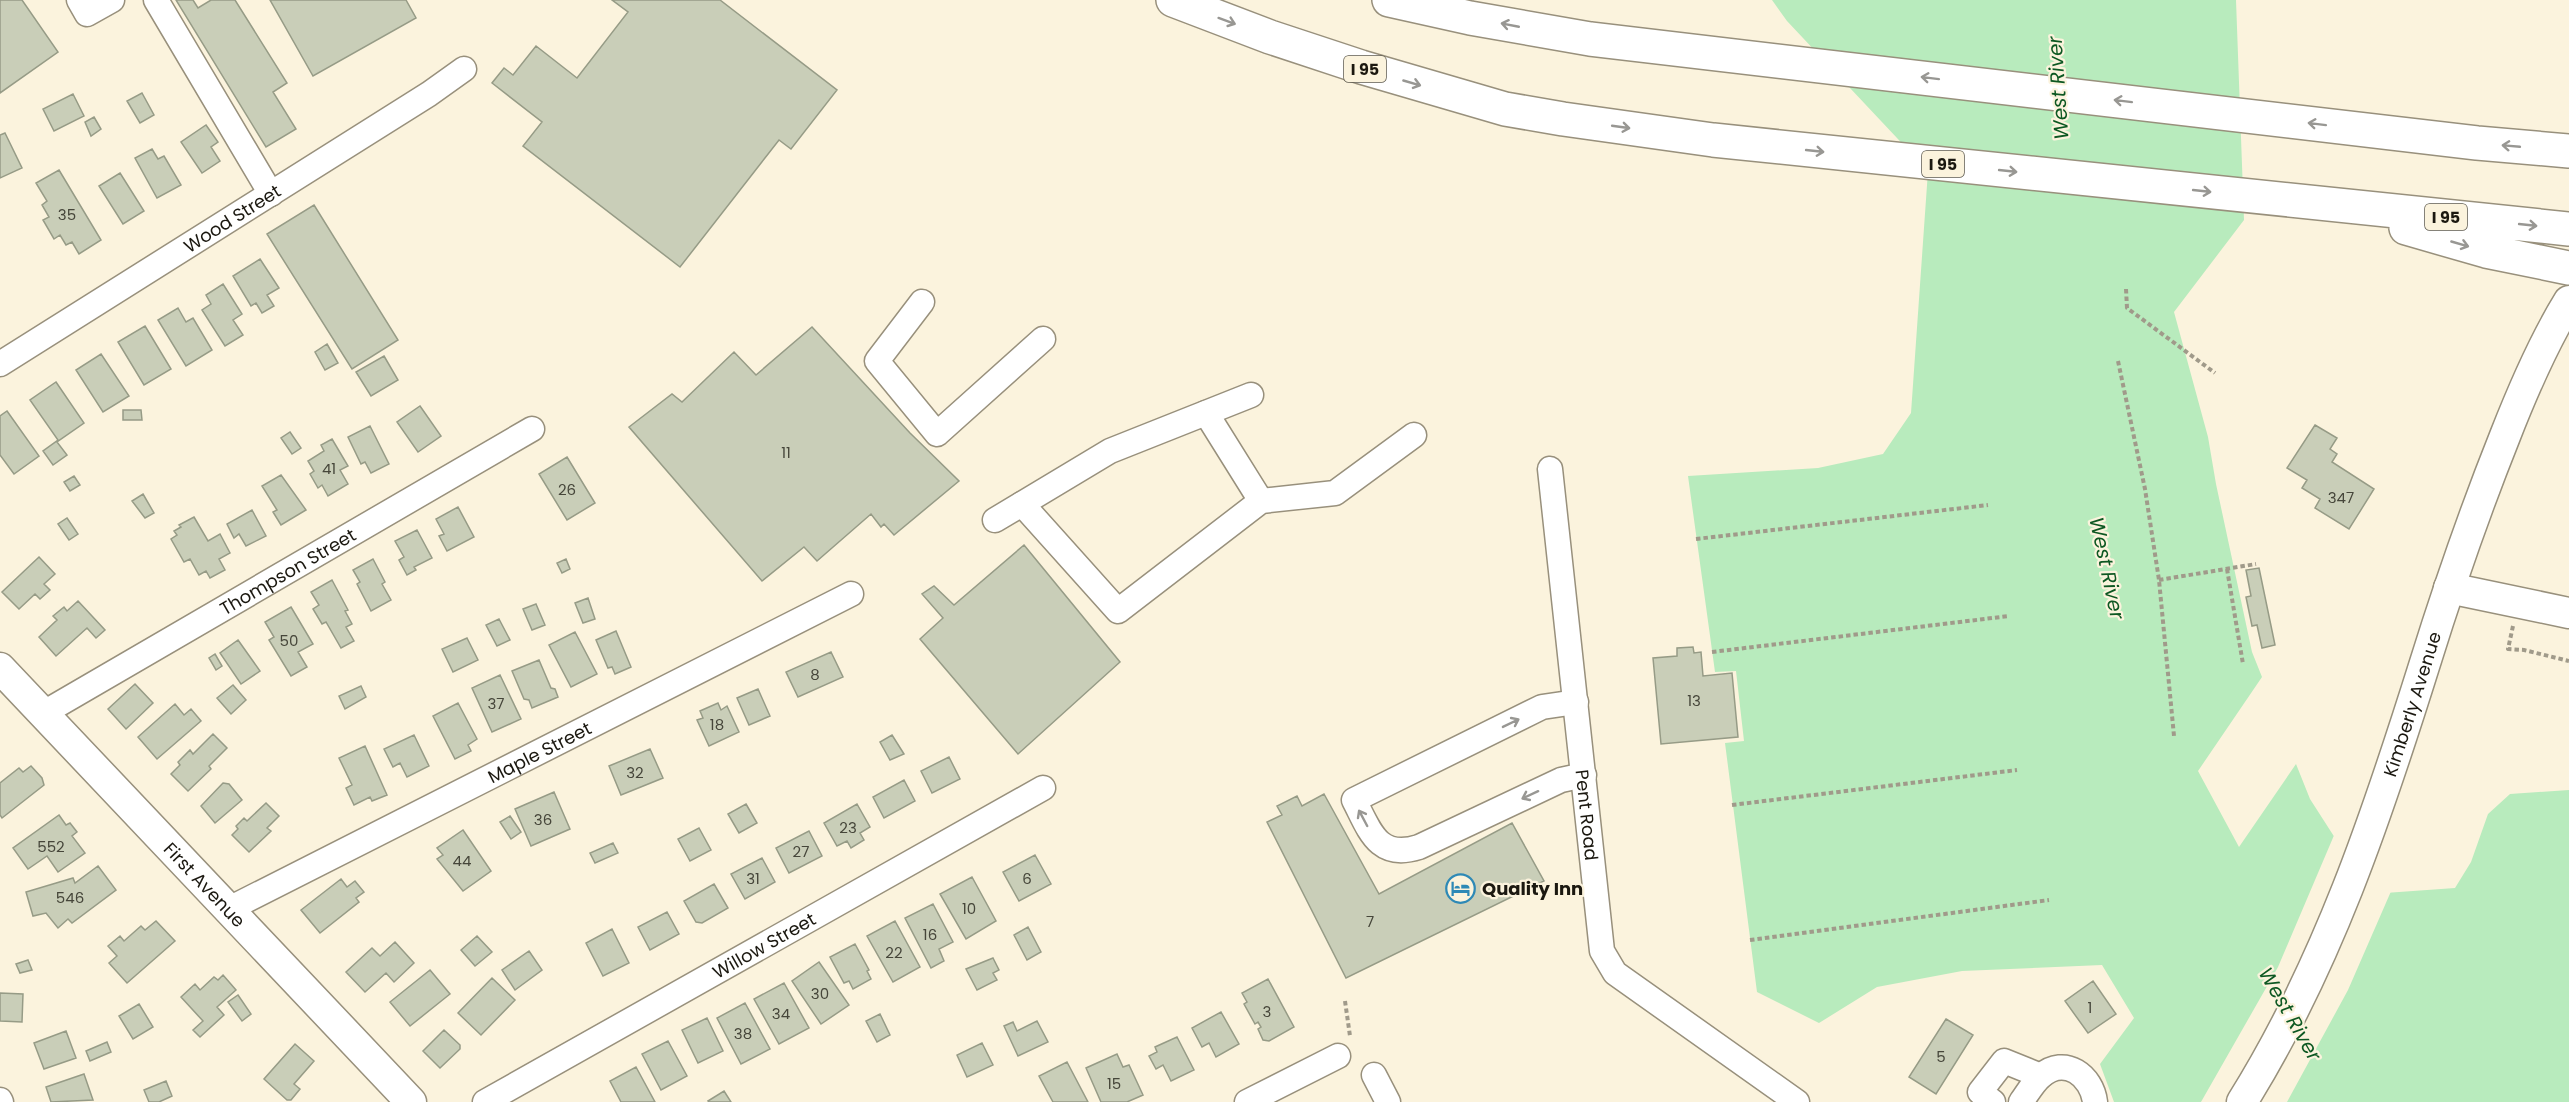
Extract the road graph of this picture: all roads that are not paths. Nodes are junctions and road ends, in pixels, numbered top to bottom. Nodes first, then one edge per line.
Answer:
1 (79, 0) edge
2 (112, 0) edge
3 (156, 0) edge
4 (1173, 0) edge
5 (1389, 0) edge
6 (464, 69) dead end
7 (2569, 151) edge
8 (271, 194) junction
9 (2323, 204) junction
10 (2569, 229) edge
11 (2569, 268) edge
12 (2569, 301) edge
13 (922, 302) dead end
14 (1043, 339) dead end
15 (0, 364) edge
16 (1251, 395) dead end
17 (1206, 413) junction
18 (532, 429) dead end
19 (1414, 435) dead end
20 (1550, 469) dead end
21 (1261, 501) junction
22 (1022, 504) junction
23 (995, 520) dead end
24 (2449, 588) junction
25 (852, 594) dead end
26 (2569, 613) edge
27 (0, 669) edge
28 (1576, 702) junction
29 (42, 714) junction
30 (1584, 775) junction
31 (1043, 788) dead end
32 (227, 910) junction
33 (1338, 1056) dead end
34 (1374, 1075) dead end
35 (2041, 1076) junction
36 (404, 1100) edge
37 (485, 1102) edge
38 (1247, 1102) edge
39 (1388, 1102) edge
40 (1797, 1102) edge
41 (1993, 1102) edge
42 (2021, 1102) edge
43 (2096, 1102) edge
44 (2242, 1102) edge

1 - 2 street
3 - 8 street
4 -> 9 highway, I 95
7 -> 5 highway
6 - 8 street, Wood Street
8 - 15 street, Wood Street
9 -> 10 highway, I 95
9 -> 11 highway
12 - 24 main road, Kimberly Avenue
13 - 14 street
16 - 17 street
17 - 21 street
17 - 22 street
18 - 29 street, Thompson Street
19 - 21 street
20 - 28 street, Pent Road
21 - 22 street
22 - 23 street
24 - 26 main road
24 - 44 main road, Kimberly Avenue
25 - 32 street, Maple Street
27 - 29 main road, First Avenue
28 - 30 street, Pent Road
30 -> 28 street
29 - 32 main road, First Avenue
30 - 40 street, Pent Road
31 - 37 street, Willow Street
32 - 36 main road, First Avenue
33 - 38 street
34 - 39 street
35 - 41 street
35 - 42 street
35 - 43 street

